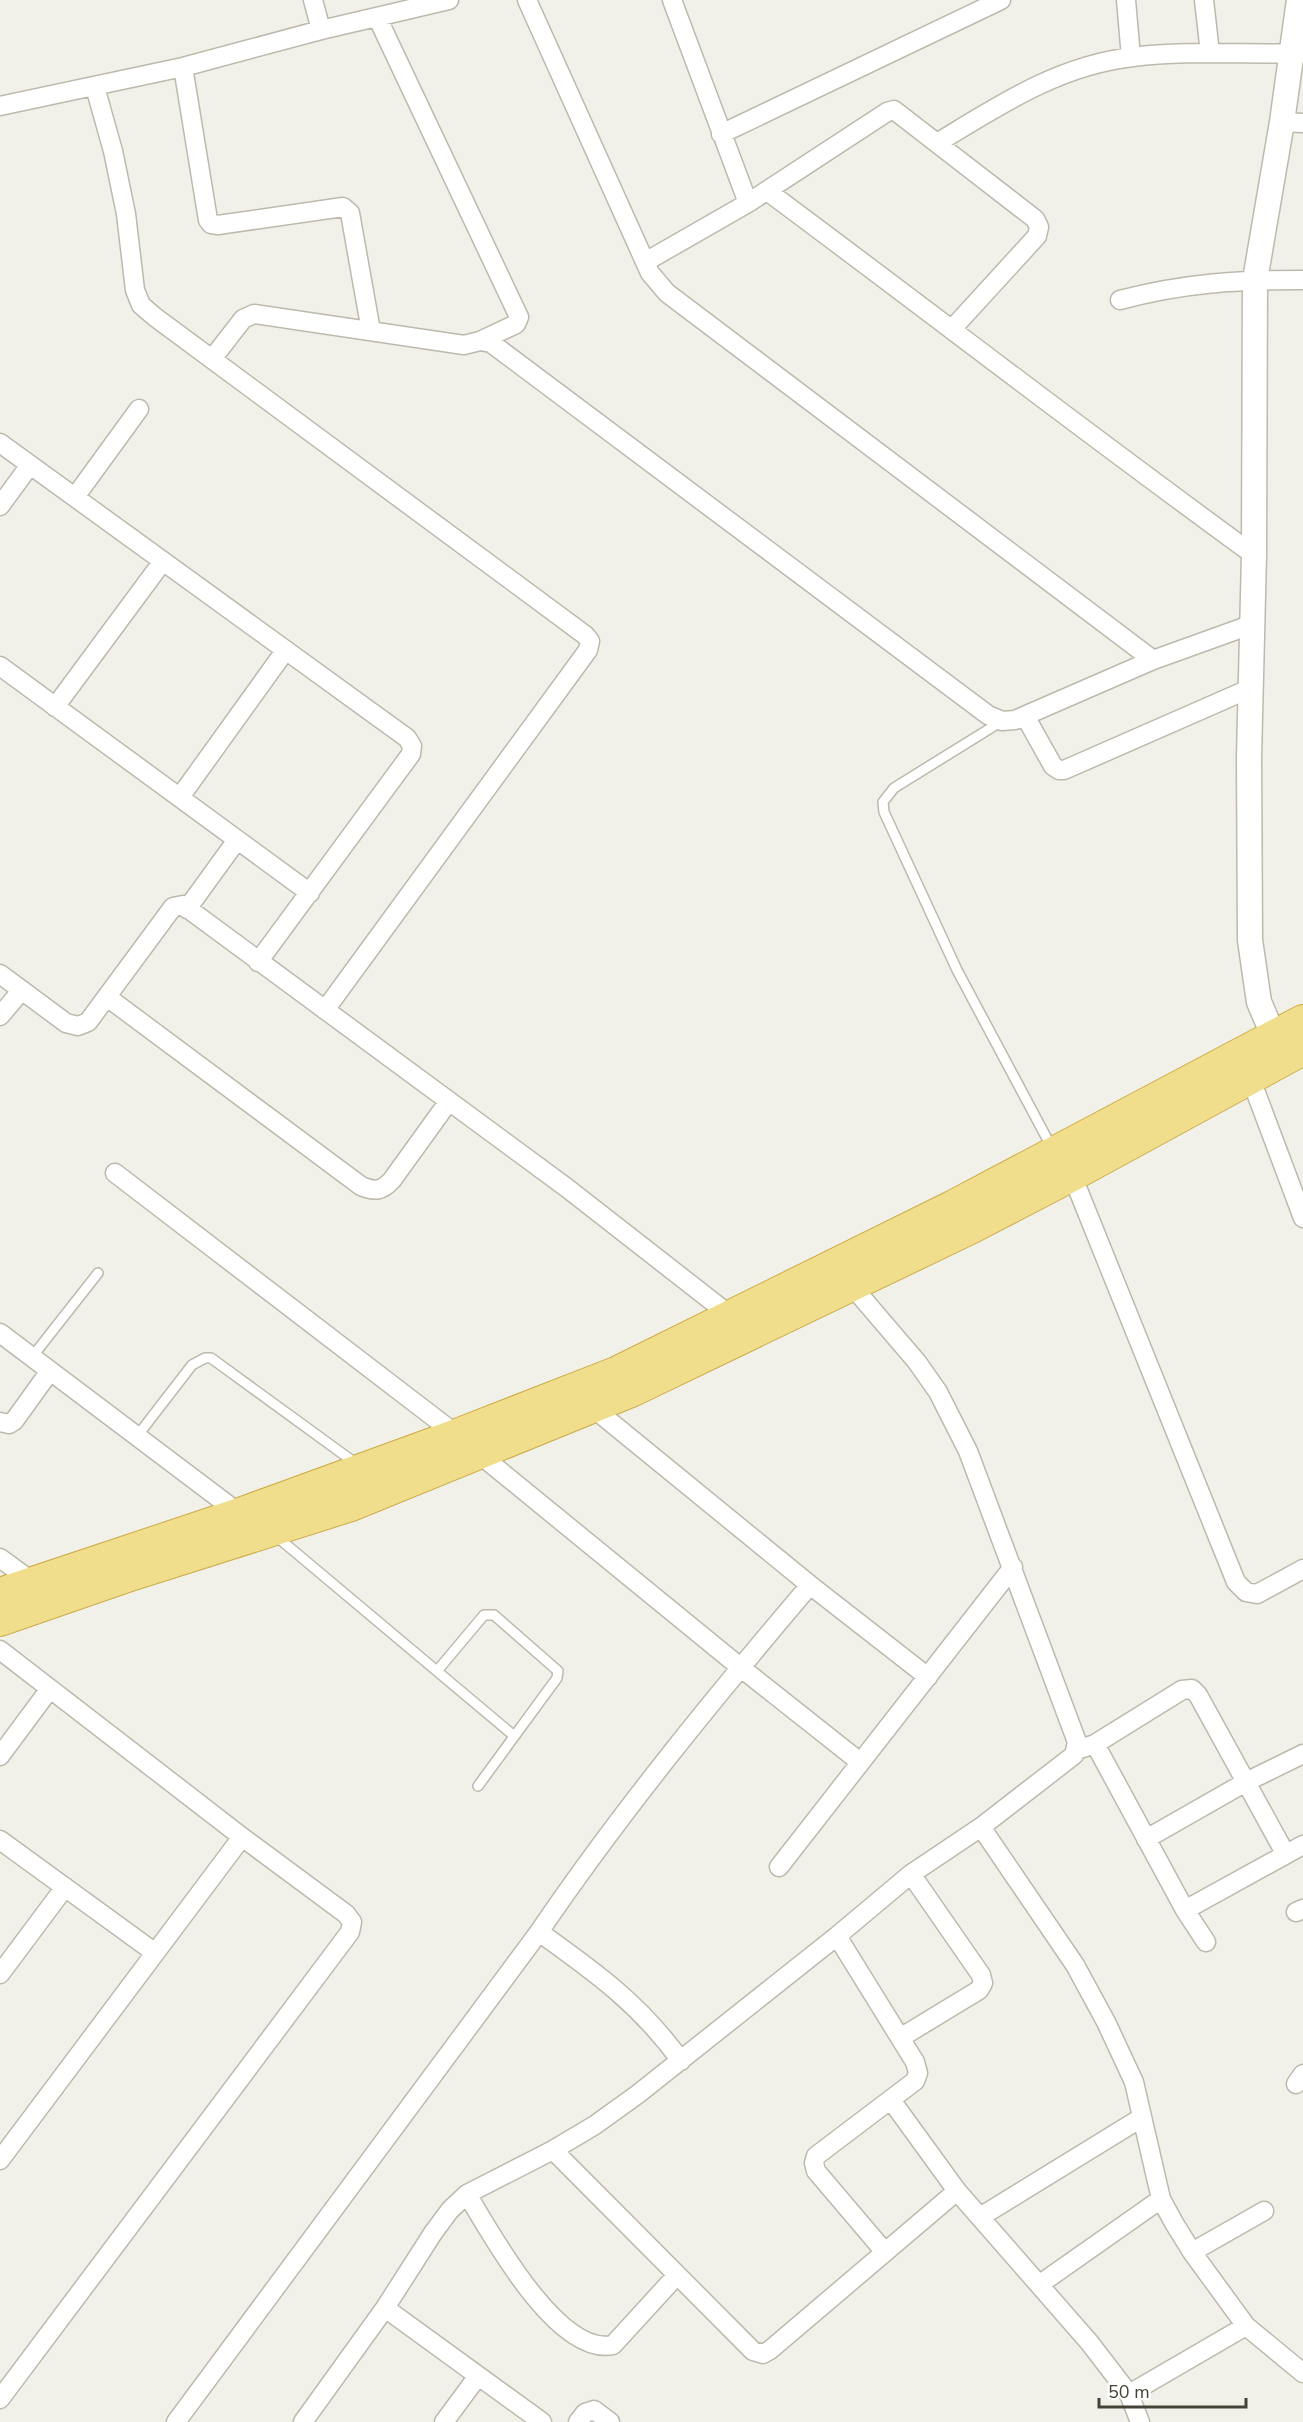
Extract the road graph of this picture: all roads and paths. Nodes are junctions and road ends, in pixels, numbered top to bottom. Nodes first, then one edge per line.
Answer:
1 (313, 0) edge
2 (448, 0) edge
3 (527, 0) edge
4 (672, 0) edge
5 (1126, 0) edge
6 (1204, 0) edge
7 (1299, 0) edge
8 (991, 2) edge
9 (378, 18) junction
10 (321, 30) junction
11 (1210, 53) junction
12 (1297, 54) edge
13 (1131, 57) junction
14 (183, 67) junction
15 (95, 87) junction
16 (0, 106) edge
17 (1293, 122) edge
18 (721, 134) junction
19 (937, 144) junction
20 (767, 191) junction
21 (748, 202) junction
22 (645, 262) junction
23 (1255, 280) junction
24 (1303, 280) edge
25 (1120, 300) dead end
26 (952, 328) junction
27 (371, 331) junction
28 (480, 341) junction
29 (212, 359) junction
30 (139, 409) dead end
31 (0, 443) edge
32 (30, 465) junction
33 (75, 498) junction
34 (0, 506) edge
35 (1254, 555) junction
36 (162, 561) junction
37 (1252, 624) junction
38 (285, 651) junction
39 (1153, 660) junction
40 (0, 666) edge
41 (1251, 688) junction
42 (55, 706) junction
43 (1024, 716) junction
44 (1002, 721) junction
45 (180, 797) junction
46 (237, 840) junction
47 (310, 893) junction
48 (188, 909) junction
49 (258, 962) junction
50 (0, 974) edge
51 (22, 990) junction
52 (107, 997) junction
53 (326, 1010) junction
54 (0, 1016) edge
55 (1303, 1021) edge
56 (1287, 1048) edge
57 (1250, 1077) junction
58 (448, 1101) junction
59 (1063, 1164) junction
60 (115, 1173) dead end
61 (1303, 1218) edge
62 (99, 1273) dead end
63 (852, 1286) junction
64 (737, 1327) junction
65 (0, 1334) edge
66 (32, 1357) junction
67 (50, 1371) junction
68 (592, 1407) junction
69 (0, 1422) edge
70 (138, 1435) junction
71 (468, 1444) junction
72 (363, 1469) junction
73 (240, 1514) junction
74 (269, 1531) junction
75 (0, 1558) edge
76 (1013, 1567) junction
77 (1303, 1569) edge
78 (34, 1583) junction
79 (810, 1585) junction
80 (0, 1594) edge
81 (0, 1620) edge
82 (0, 1650) edge
83 (740, 1667) junction
84 (437, 1671) junction
85 (928, 1677) junction
86 (49, 1690) junction
87 (513, 1736) junction
88 (1095, 1744) junction
89 (1077, 1750) junction
90 (1303, 1754) edge
91 (0, 1756) edge
92 (860, 1762) junction
93 (1246, 1782) junction
94 (478, 1786) dead end
95 (981, 1827) junction
96 (242, 1837) junction
97 (1146, 1839) junction
98 (0, 1840) edge
99 (1303, 1845) edge
100 (1285, 1853) junction
101 (779, 1867) dead end
102 (911, 1874) junction
103 (65, 1887) junction
104 (1185, 1910) junction
105 (538, 1932) junction
106 (837, 1936) junction
107 (1206, 1942) dead end
108 (154, 1952) junction
109 (0, 1974) edge
110 (900, 2038) junction
111 (681, 2061) junction
112 (891, 2100) junction
113 (1141, 2118) junction
114 (553, 2150) junction
115 (0, 2160) edge
116 (957, 2191) junction
117 (467, 2194) junction
118 (1161, 2199) junction
119 (1264, 2211) dead end
120 (980, 2217) junction
121 (884, 2251) junction
122 (1192, 2252) junction
123 (677, 2275) junction
124 (1040, 2284) junction
125 (385, 2308) junction
126 (1246, 2326) junction
127 (1303, 2373) edge
128 (478, 2376) junction
129 (1129, 2394) junction
130 (0, 2399) edge
131 (176, 2422) edge
132 (303, 2422) edge
133 (444, 2422) edge
134 (542, 2422) edge
135 (578, 2422) edge
136 (610, 2422) edge
137 (1140, 2422) edge

1 - 10 street
2 - 9 street
3 - 22 street
4 - 18 street
5 - 13 street
6 - 11 street
7 - 12 street
8 - 18 street
9 - 10 street
9 - 28 street
10 - 14 street
11 - 12 street
11 - 13 street
12 - 17 street
13 - 19 street
14 - 15 street
14 - 27 street
15 - 16 street
15 - 29 street
17 - 23 street
18 - 21 street
19 - 20 street
19 - 26 street
20 - 21 street
20 - 26 street
21 - 22 street
22 - 39 street
23 - 24 street
23 - 25 street
23 - 35 street
26 - 35 street
27 - 28 street
27 - 29 street
28 - 44 street
29 - 53 street
30 - 33 street
31 - 32 street
32 - 33 street
32 - 34 street
33 - 36 street
35 - 37 street
36 - 38 street
36 - 42 street
37 - 39 street
37 - 41 street
38 - 45 street
38 - 47 street
39 - 43 street
40 - 42 street
41 - 43 street
41 - 56 street
42 - 45 street
43 - 44 street
44 - 59 lane
45 - 46 street
46 - 47 street
46 - 48 street
47 - 49 street
48 - 49 street
48 - 52 street
49 - 53 street
50 - 51 street
51 - 52 street
51 - 54 street
52 - 58 street
53 - 58 street
55 - 56 highway
56 - 57 highway
56 - 59 highway
57 - 59 highway
57 - 61 street
58 - 64 street
59 - 63 highway
59 - 64 highway
59 - 77 street
60 - 71 street
62 - 66 lane
63 - 64 highway
63 - 76 street
64 - 68 highway
64 - 71 highway
65 - 66 street
66 - 67 street
67 - 69 street
67 - 70 street
68 - 71 highway
68 - 79 street
70 - 72 lane
70 - 73 street
71 - 72 highway
71 - 74 highway
71 - 83 street
72 - 73 highway
73 - 78 highway
74 - 81 highway
74 - 84 lane
75 - 78 street
76 - 85 street
76 - 89 street
78 - 80 highway
79 - 83 street
79 - 85 street
82 - 86 street
83 - 92 street
83 - 105 street
84 - 87 lane
84 - 87 lane
85 - 92 street
86 - 91 street
86 - 96 street
87 - 94 lane
88 - 89 street
88 - 93 street
88 - 97 street
89 - 95 street
90 - 93 street
92 - 101 street
93 - 97 street
93 - 100 street
95 - 102 street
95 - 113 street
96 - 108 street
96 - 130 street
97 - 104 street
98 - 103 street
99 - 100 street
100 - 104 street
102 - 106 street
102 - 110 street
103 - 108 street
103 - 109 street
104 - 107 street
105 - 111 street
105 - 131 street
106 - 110 street
106 - 111 street
108 - 115 street
110 - 112 street
111 - 114 street
112 - 116 street
112 - 121 street
113 - 118 street
113 - 120 street
114 - 117 street
114 - 123 street
116 - 120 street
116 - 121 street
117 - 123 street
117 - 125 street
118 - 122 street
118 - 124 street
119 - 122 street
120 - 124 street
121 - 123 street
122 - 126 street
124 - 129 street
125 - 128 street
125 - 132 street
126 - 127 street
126 - 129 street
128 - 133 street
128 - 134 street
129 - 137 street
135 - 136 street

